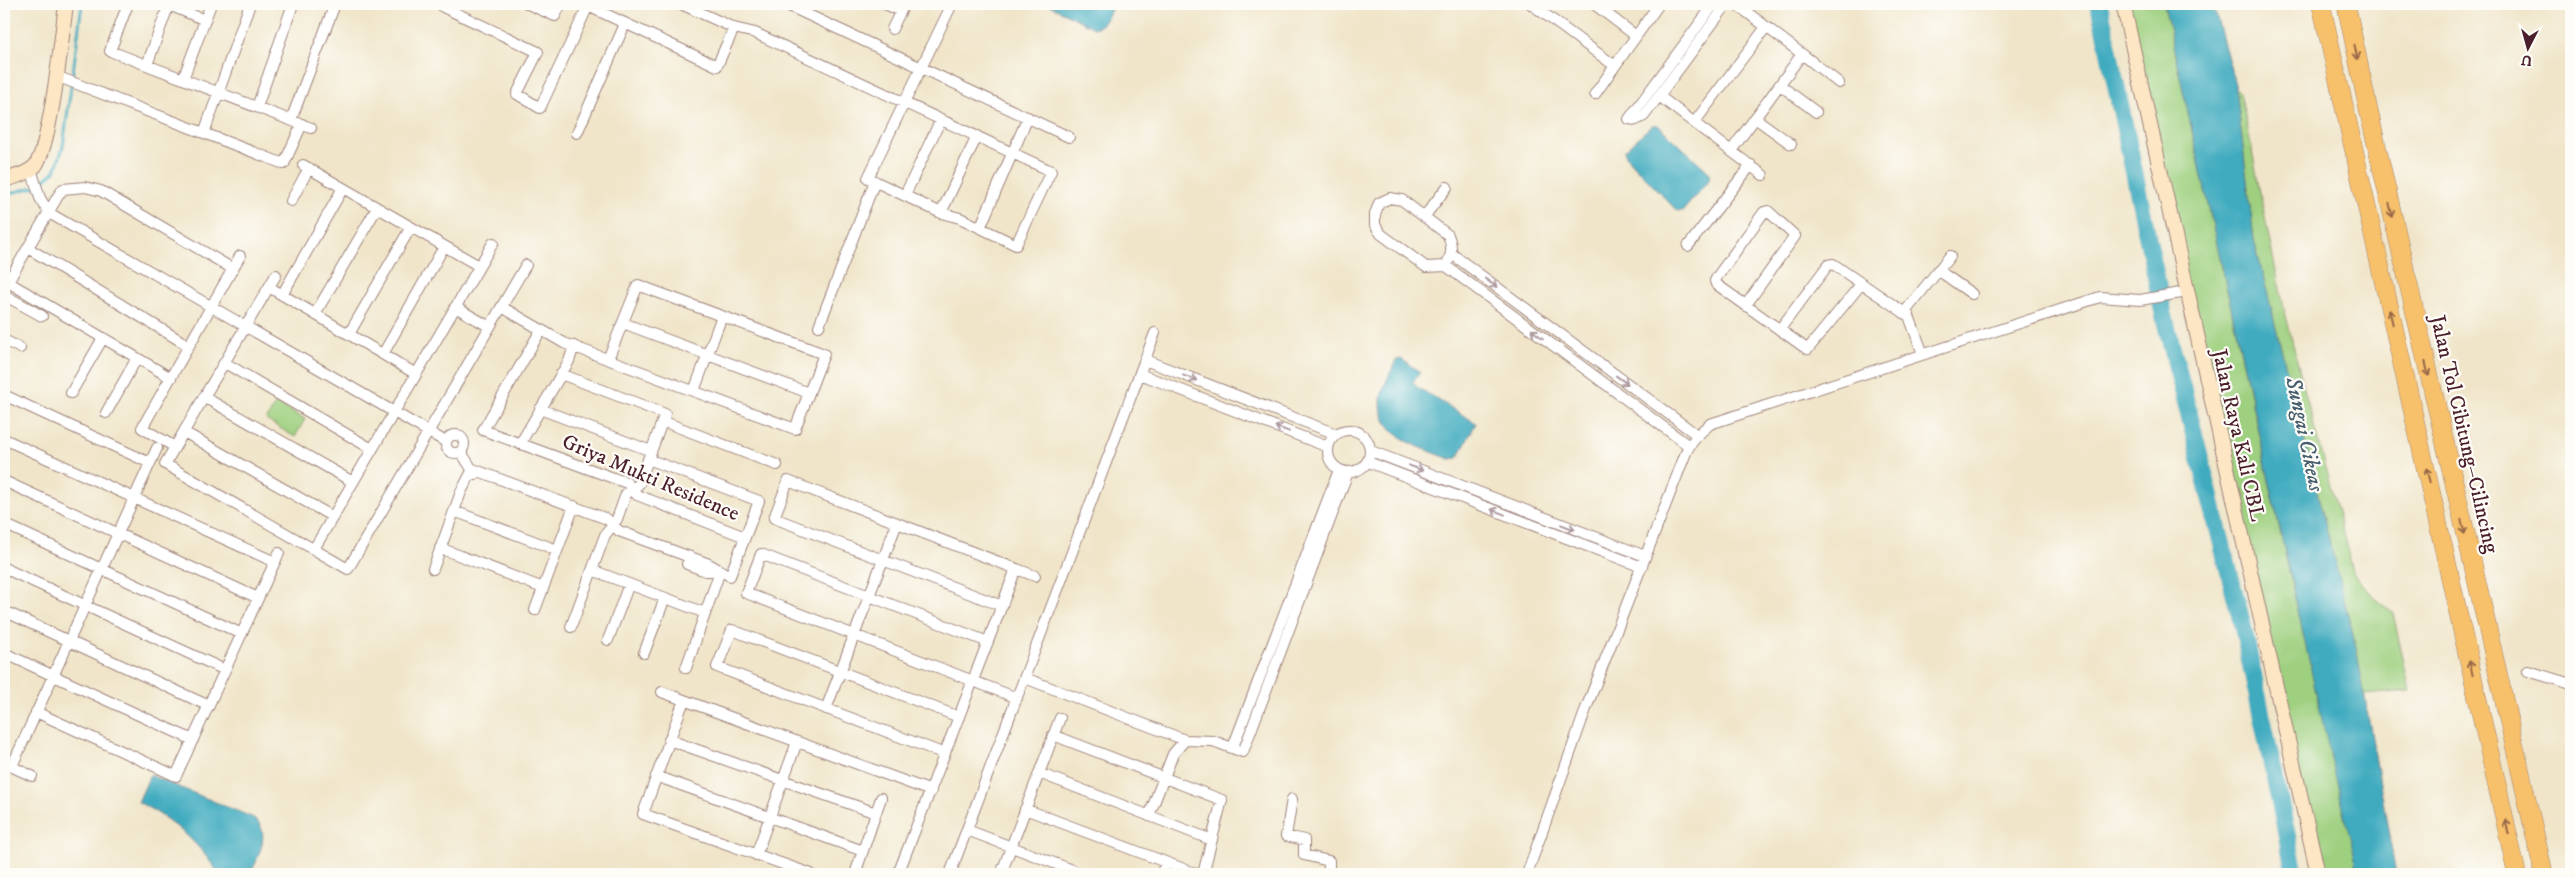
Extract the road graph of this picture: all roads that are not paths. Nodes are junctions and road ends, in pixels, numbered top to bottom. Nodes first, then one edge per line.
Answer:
1 (66, 4) edge
2 (128, 4) edge
3 (169, 4) edge
4 (211, 4) edge
5 (250, 4) edge
6 (293, 4) edge
7 (334, 4) edge
8 (445, 4) edge
9 (528, 4) edge
10 (560, 4) edge
11 (681, 4) edge
12 (785, 4) edge
13 (885, 4) edge
14 (952, 4) edge
15 (1532, 4) edge
16 (1594, 4) edge
17 (1660, 4) edge
18 (1714, 4) edge
19 (1726, 4) edge
20 (1736, 4) edge
21 (2123, 4) edge
22 (2321, 4) edge
23 (2346, 4) edge
24 (588, 5) edge
25 (902, 7) edge
26 (205, 20) junction
27 (625, 24) junction
28 (1766, 27) junction
29 (734, 28) junction
30 (892, 29) dead end
31 (1636, 36) junction
32 (1802, 54) junction
33 (146, 65) junction
34 (1615, 66) junction
35 (921, 68) junction
36 (62, 78) junction
37 (183, 79) junction
38 (1839, 83) dead end
39 (1780, 85) junction
40 (219, 92) junction
41 (1595, 94) dead end
42 (1659, 96) junction
43 (904, 102) junction
44 (257, 107) junction
45 (1816, 112) dead end
46 (1028, 117) junction
47 (1755, 118) junction
48 (941, 119) junction
49 (291, 120) junction
50 (1694, 123) junction
51 (204, 133) junction
52 (577, 133) dead end
53 (977, 136) junction
54 (1069, 137) dead end
55 (1791, 144) dead end
56 (1732, 150) junction
57 (1012, 153) junction
58 (1751, 165) junction
59 (32, 173) junction
60 (1763, 175) dead end
61 (4, 180) edge
62 (875, 181) junction
63 (1447, 187) dead end
64 (342, 191) junction
65 (905, 195) junction
66 (291, 201) dead end
67 (50, 213) junction
68 (374, 213) junction
69 (941, 213) junction
70 (1424, 217) junction
71 (980, 228) junction
72 (408, 232) junction
73 (493, 243) dead end
74 (1688, 246) dead end
75 (28, 248) junction
76 (441, 252) junction
77 (1452, 254) junction
78 (240, 256) dead end
79 (1950, 256) dead end
80 (526, 265) dead end
81 (1446, 266) junction
82 (233, 268) junction
83 (478, 269) junction
84 (1938, 270) junction
85 (276, 275) dead end
86 (1862, 283) junction
87 (269, 287) junction
88 (2186, 292) junction
89 (1972, 294) dead end
90 (4, 295) edge
91 (282, 295) junction
92 (1746, 305) junction
93 (213, 306) junction
94 (456, 307) junction
95 (502, 307) junction
96 (1904, 313) junction
97 (315, 314) junction
98 (42, 316) dead end
99 (722, 316) junction
100 (623, 322) junction
101 (247, 325) junction
102 (490, 326) junction
103 (819, 326) dead end
104 (1780, 329) junction
105 (541, 330) junction
106 (1155, 333) dead end
107 (349, 334) junction
108 (103, 338) junction
109 (4, 340) edge
110 (1568, 340) junction
111 (190, 346) junction
112 (574, 346) junction
113 (20, 348) dead end
114 (1560, 350) junction
115 (383, 354) junction
116 (707, 354) junction
117 (1923, 354) junction
118 (137, 358) junction
119 (608, 359) junction
120 (1145, 360) junction
121 (225, 363) junction
122 (416, 374) junction
123 (561, 374) junction
124 (1140, 374) junction
125 (171, 378) junction
126 (694, 391) junction
127 (809, 393) junction
128 (71, 394) dead end
129 (4, 395) edge
130 (204, 397) junction
131 (540, 409) junction
132 (394, 412) junction
133 (106, 413) dead end
134 (662, 421) junction
135 (428, 431) junction
136 (184, 432) junction
137 (1336, 434) junction
138 (1696, 435) junction
139 (4, 439) edge
140 (520, 444) junction
141 (1689, 446) junction
142 (175, 447) junction
143 (1328, 447) junction
144 (157, 448) dead end
145 (372, 449) junction
146 (1371, 450) junction
147 (650, 455) junction
148 (1368, 462) junction
149 (150, 463) junction
150 (778, 464) dead end
151 (473, 469) junction
152 (1344, 471) junction
153 (4, 480) edge
154 (353, 482) junction
155 (632, 489) junction
156 (134, 498) junction
157 (572, 509) junction
158 (454, 511) junction
159 (333, 517) junction
160 (897, 523) junction
161 (4, 524) edge
162 (611, 527) junction
163 (118, 533) junction
164 (745, 537) junction
165 (440, 548) junction
166 (314, 549) junction
167 (557, 550) junction
168 (1646, 556) junction
169 (883, 560) junction
170 (1642, 567) junction
171 (4, 568) edge
172 (102, 569) junction
173 (433, 569) dead end
174 (1016, 569) junction
175 (592, 570) junction
176 (720, 571) junction
177 (1034, 576) dead end
178 (629, 584) junction
179 (543, 588) junction
180 (869, 596) junction
181 (258, 598) junction
182 (665, 598) junction
183 (85, 605) junction
184 (1002, 606) junction
185 (535, 610) dead end
186 (4, 611) edge
187 (705, 614) junction
188 (571, 627) dead end
189 (242, 634) junction
190 (854, 635) junction
191 (608, 640) dead end
192 (69, 641) junction
193 (988, 642) junction
194 (4, 653) edge
195 (644, 653) dead end
196 (686, 668) dead end
197 (225, 670) junction
198 (2528, 671) dead end
199 (840, 672) junction
200 (53, 676) junction
201 (1024, 678) junction
202 (973, 681) junction
203 (2571, 684) edge
204 (662, 692) dead end
205 (1017, 698) junction
206 (684, 700) junction
207 (209, 706) junction
208 (826, 709) junction
209 (36, 712) junction
210 (959, 717) junction
211 (1060, 718) dead end
212 (1054, 735) junction
213 (192, 740) junction
214 (669, 740) junction
215 (1185, 740) junction
216 (797, 742) junction
217 (945, 754) junction
218 (8, 764) edge
219 (1039, 773) junction
220 (32, 776) dead end
221 (656, 776) junction
222 (1164, 778) junction
223 (783, 780) junction
224 (931, 791) junction
225 (881, 798) dead end
226 (1292, 799) dead end
227 (1025, 809) junction
228 (876, 813) junction
229 (1149, 816) junction
230 (770, 817) junction
231 (967, 830) junction
232 (1212, 840) junction
233 (1011, 847) junction
234 (863, 851) junction
235 (756, 854) junction
236 (1166, 862) junction
237 (811, 874) edge
238 (855, 874) edge
239 (898, 874) edge
240 (950, 874) edge
241 (1001, 874) edge
242 (1083, 874) edge
243 (1161, 874) edge
244 (1197, 874) edge
245 (1203, 874) edge
246 (1329, 874) edge
247 (1527, 874) edge
248 (2318, 874) edge
249 (2517, 874) edge
250 (2544, 874) edge

1 - 36 main road
2 - 33 street
3 - 26 street
3 - 33 street
4 - 26 street
5 - 40 street
6 - 44 street
7 - 49 street
8 - 24 street
9 - 10 street
11 - 29 street
12 - 35 street
13 - 25 street
14 - 35 street
15 - 34 street
16 - 31 street
17 - 31 street
18 - 42 street
19 - 42 street
20 - 28 street
21 - 88 main road, Jalan Raya Kali CBL
249 -> 22 highway
23 -> 250 highway, Jalan Tol Cibitung–Cilincing
24 - 27 street
25 - 30 street
26 - 37 street
27 - 29 street
27 - 52 street
28 - 32 street
28 - 50 street
29 - 43 street
31 - 34 street
32 - 38 street
32 - 39 street
33 - 37 street
34 - 41 street
35 - 43 street
35 - 46 street
36 - 51 street
36 - 59 main road
37 - 40 street
39 - 45 street
39 - 47 street
40 - 44 street
40 - 51 street
42 - 50 street
43 - 48 street
43 - 62 street
44 - 49 street
46 - 54 street
46 - 57 street
47 - 55 street
47 - 56 street
48 - 53 street
48 - 65 street
49 - 51 street
50 - 56 street
53 - 57 street
53 - 69 street
56 - 58 street
57 - 71 street
57 - 71 street
58 - 60 street
58 - 74 street
59 - 61 main road
59 - 67 street
62 - 65 street
62 - 103 street
63 - 70 street
64 - 66 street
64 - 68 street
64 - 83 street
64 - 91 street
65 - 69 street
67 - 75 street
67 - 82 street
67 - 93 street
68 - 72 street
68 - 97 street
69 - 71 street
70 - 77 street
70 - 81 street
72 - 76 street
72 - 107 street
73 - 83 street
75 - 108 street
75 - 111 street
76 - 83 street
76 - 115 street
77 - 81 street
77 -> 110 street
78 - 82 street
79 - 84 street
80 - 95 street
114 -> 81 street
82 - 93 street
83 - 94 street
84 - 89 street
84 - 96 street
85 - 87 street
86 - 96 street
86 - 104 street
86 - 104 street
87 - 91 street
87 - 101 street
88 - 117 street
88 - 248 main road, Jalan Raya Kali CBL
90 - 98 street
91 - 97 street
92 - 92 street
92 - 104 street
93 - 101 street
93 - 111 street
94 - 102 street
94 - 122 street
95 - 102 street
95 - 105 street
96 - 117 street
97 - 107 street
99 - 100 street
99 - 116 street
99 - 127 street
100 - 116 street
100 - 119 street
101 - 121 street
101 - 132 street
102 - 135 street
105 - 112 street
105 - 140 street, Griya Mukti Residence
106 - 120 street
107 - 115 street
108 - 118 street
108 - 128 street
109 - 113 street
110 - 114 street
110 -> 138 street
111 - 125 street
112 - 119 street
112 - 123 street
114 - 141 street
115 - 122 street
116 - 126 street
116 - 127 street
117 - 138 street
118 - 125 street
118 - 133 street
119 - 126 street
120 - 124 street
120 -> 137 street
121 - 130 street
121 - 145 street
122 - 132 street
123 - 131 street
123 - 134 street
143 -> 124 street
124 - 201 street
125 - 142 street
126 - 127 street
129 - 149 street
130 - 136 street
130 - 154 street
131 - 140 street
131 - 147 street
132 - 135 street
132 - 145 street
134 - 147 street
134 - 150 street
135 - 151 street
135 - 166 street
136 - 142 street
136 - 159 street
137 - 143 street
137 - 146 street
138 - 141 street
139 - 156 street
140 - 155 street, Griya Mukti Residence
141 - 168 street
142 - 166 street
143 - 152 street
144 - 149 street
145 - 154 street
146 - 148 street
146 -> 168 street
147 - 155 street
147 - 164 street
148 - 152 street
170 -> 148 street
149 - 156 street
151 - 157 street
151 - 158 street
152 - 215 street
153 - 163 street
154 - 159 street
155 - 162 street
155 - 164 street, Griya Mukti Residence
156 - 163 street
156 - 181 street
157 - 162 street
157 - 167 street
158 - 165 street
158 - 167 street
159 - 166 street
160 - 169 street
160 - 169 street
160 - 174 street
161 - 172 street
162 - 175 street
162 - 176 street
163 - 172 street
163 - 181 street
164 - 176 street
165 - 173 street
165 - 179 street
167 - 179 street
168 - 170 street
169 - 180 street
169 - 184 street
170 - 247 street
171 - 183 street
172 - 183 street
172 - 189 street
174 - 177 street
174 - 184 street
175 - 178 street
175 - 188 street
176 - 187 street
178 - 182 street
178 - 191 street
179 - 185 street
180 - 190 street
180 - 190 street
180 - 193 street
181 - 189 street
182 - 187 street
182 - 195 street
183 - 192 street
183 - 197 street
184 - 193 street
186 - 192 street
187 - 196 street
189 - 197 street
190 - 199 street
190 - 202 street
192 - 200 street
192 - 207 street
193 - 202 street
194 - 200 street
197 - 207 street
198 - 203 street
199 - 208 street
199 - 208 street
199 - 210 street
200 - 209 street
200 - 213 street
201 - 205 street
201 - 215 street
202 - 205 street
202 - 210 street
204 - 206 street
205 - 231 street
206 - 214 street
206 - 216 street
207 - 213 street
208 - 217 street
209 - 213 street
209 - 218 street
210 - 217 street
211 - 212 street
212 - 219 street
212 - 222 street
214 - 221 street
214 - 223 street
215 - 222 street
216 - 223 street
216 - 224 street
217 - 224 street
218 - 220 street
219 - 227 street
219 - 229 street
221 - 230 street
221 - 235 street
222 - 229 street
222 - 232 street
223 - 228 street
223 - 230 street
224 - 239 street
225 - 228 street
226 - 246 street
227 - 233 street
227 - 236 street
228 - 234 street
229 - 232 street
230 - 234 street
230 - 235 street
231 - 233 street
231 - 240 street
232 - 245 street
233 - 241 street
233 - 242 street
234 - 238 street
235 - 237 street
236 - 243 street
236 - 244 street

